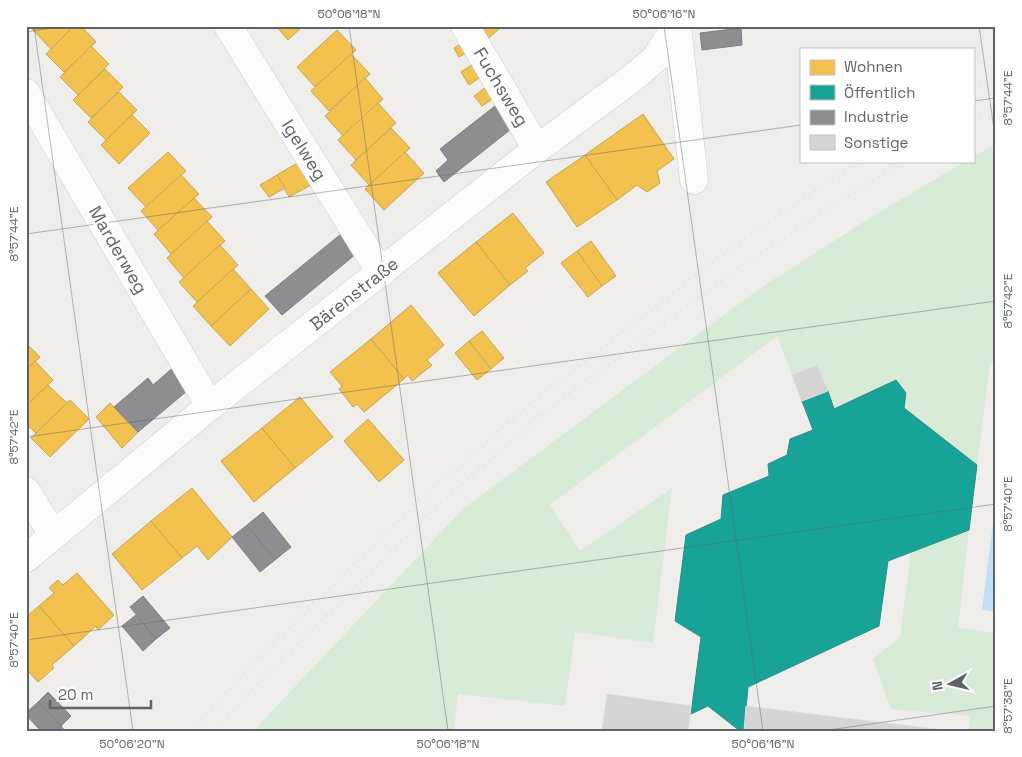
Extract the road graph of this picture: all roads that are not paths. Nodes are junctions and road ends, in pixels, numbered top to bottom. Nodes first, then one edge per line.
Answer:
1 (228, 26) edge
2 (465, 26) edge
3 (676, 26) edge
4 (26, 93) edge
5 (537, 149) junction
6 (694, 180) dead end
7 (381, 273) junction
8 (210, 406) junction
9 (26, 491) edge
10 (53, 535) junction
11 (26, 558) edge

1 - 7 street, Igelweg
2 - 5 street, Fuchsweg
3 - 5 street, Bärenstraße
3 - 6 street, Bärenstraße
4 - 8 street, Marderweg
5 - 7 street, Bärenstraße
7 - 8 street, Bärenstraße
8 - 10 street, Bärenstraße
9 - 10 street
10 - 11 street, Bärenstraße

